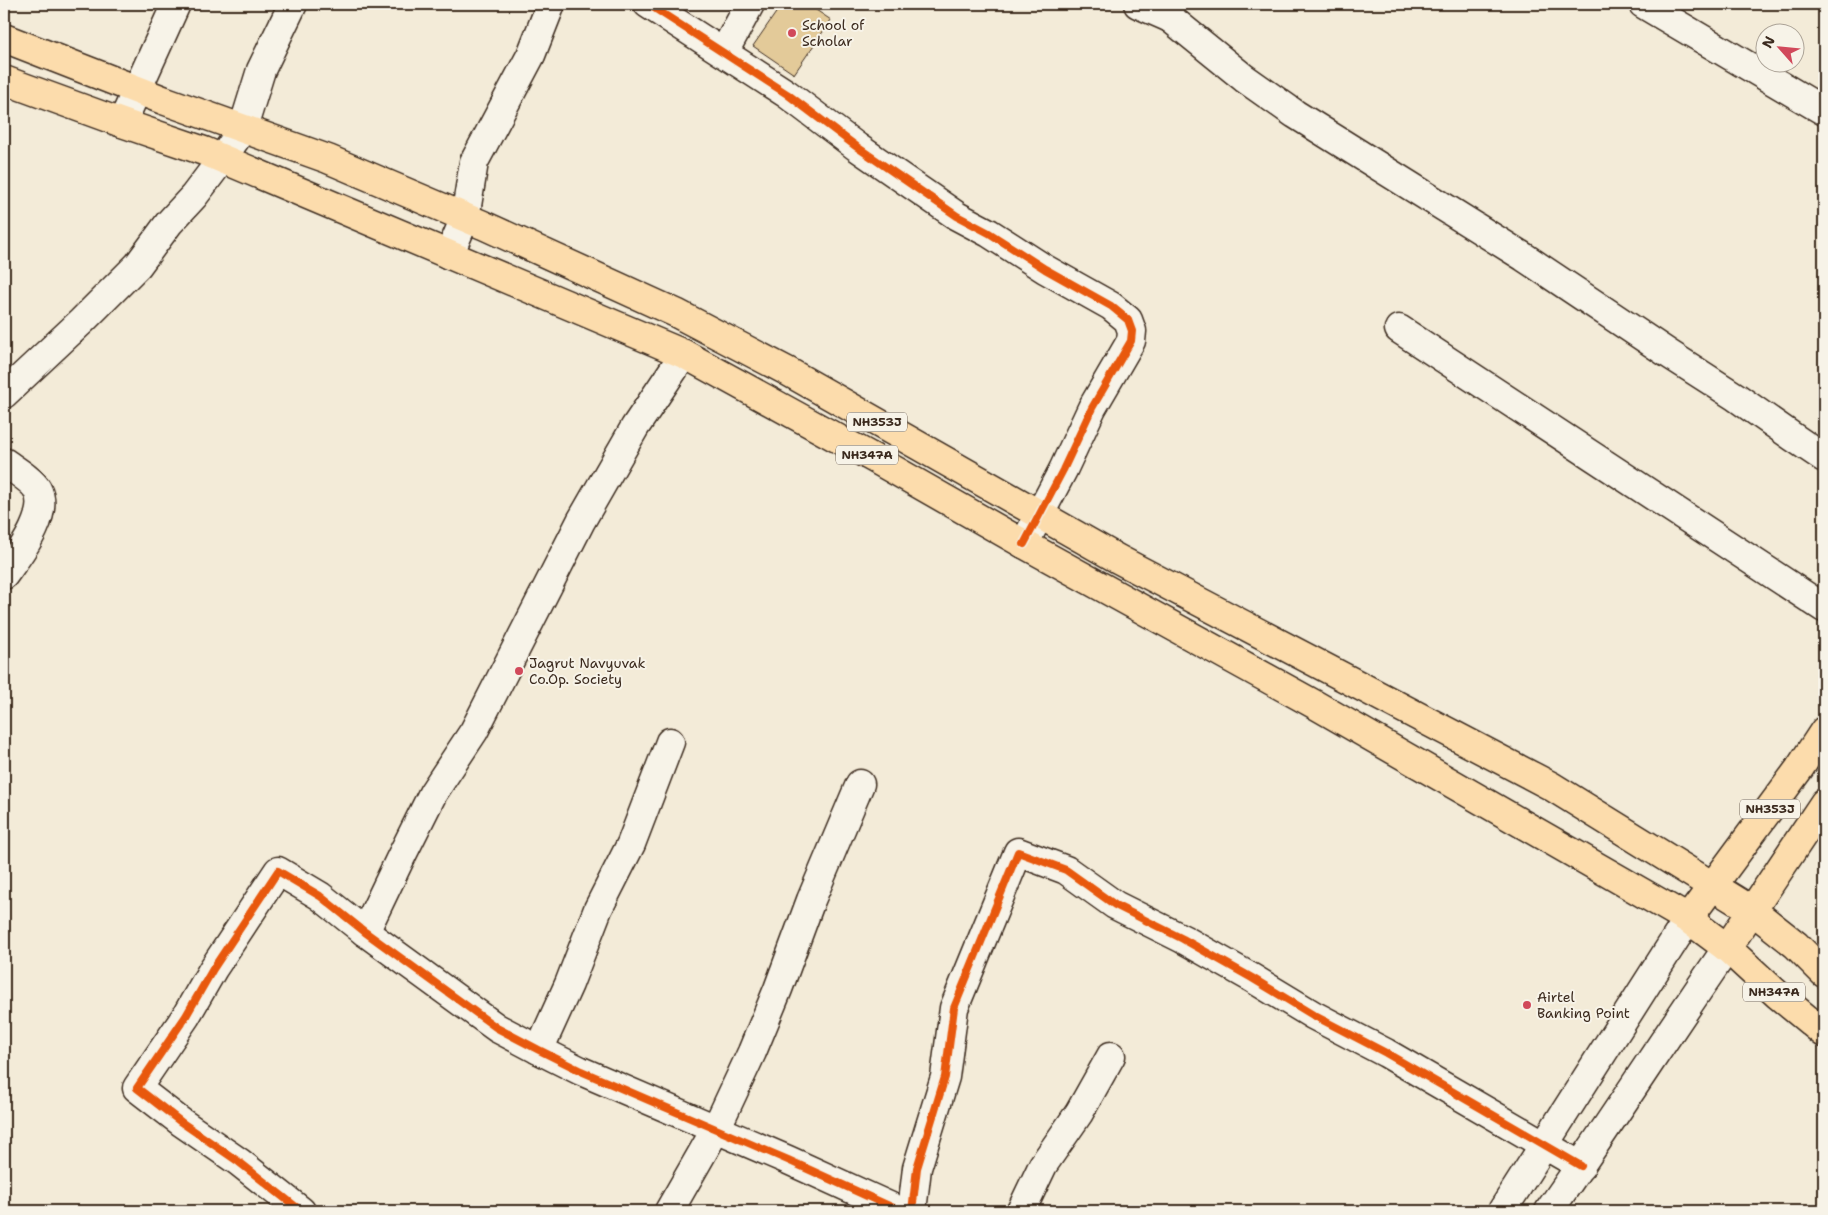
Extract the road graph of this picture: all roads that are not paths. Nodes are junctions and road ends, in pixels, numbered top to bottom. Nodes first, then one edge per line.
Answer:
1 (176, 4) edge
2 (293, 4) edge
3 (551, 4) edge
4 (648, 4) edge
5 (750, 4) edge
6 (1138, 4) edge
7 (1642, 4) edge
8 (1170, 11) edge
9 (4, 38) edge
10 (724, 52) junction
11 (4, 80) edge
12 (137, 90) junction
13 (1824, 111) edge
14 (122, 123) junction
15 (242, 128) junction
16 (222, 159) junction
17 (465, 218) junction
18 (449, 255) junction
19 (1400, 329) dead end
20 (684, 354) junction
21 (4, 394) edge
22 (1824, 458) edge
23 (4, 462) edge
24 (1040, 514) junction
25 (1024, 544) junction
26 (4, 575) edge
27 (1824, 608) edge
28 (1824, 731) edge
29 (670, 742) dead end
30 (860, 784) dead end
31 (1824, 803) edge
32 (1712, 886) junction
33 (1752, 911) junction
34 (1688, 919) junction
35 (365, 932) junction
36 (1728, 948) junction
37 (1824, 973) edge
38 (1824, 1033) edge
39 (539, 1050) junction
40 (1111, 1056) dead end
41 (716, 1129) junction
42 (1544, 1145) junction
43 (1581, 1166) junction
44 (873, 1206) edge
45 (301, 1211) edge
46 (669, 1211) edge
47 (900, 1211) edge
48 (912, 1211) edge
49 (1021, 1211) edge
50 (1502, 1211) edge
51 (1549, 1211) edge

1 - 12 street
2 - 15 street
3 - 17 street
4 - 10 street
5 - 10 street
6 - 8 street
7 - 13 street
8 - 22 street
9 - 12 highway, NH353J
10 - 24 street
11 - 14 highway, NH347A
12 - 14 street
12 - 15 highway, NH353J
14 - 16 highway, NH347A
15 - 16 street
15 - 17 highway, NH353J
16 - 18 highway, NH347A
16 - 21 street
17 - 18 street
17 - 24 highway, NH353J
18 - 20 highway, NH347A
19 - 27 street
20 - 25 highway, NH347A
20 - 35 street
23 - 26 street
24 - 25 street
24 - 32 highway, NH353J
25 - 34 highway, NH347A
28 - 32 highway, NH353J
29 - 39 street
30 - 41 street
31 - 33 highway, NH353J
32 - 33 highway, NH353J
32 - 34 highway, NH353J
33 - 36 highway
33 - 37 highway, NH347A
34 - 36 highway, NH347A
34 - 42 street
35 - 39 street
35 - 45 street
36 - 38 highway, NH347A
36 - 43 street
39 - 41 street
40 - 49 street
41 - 44 street
41 - 46 street
42 - 43 street
42 - 48 street
42 - 50 street
43 - 51 street
44 - 47 street

